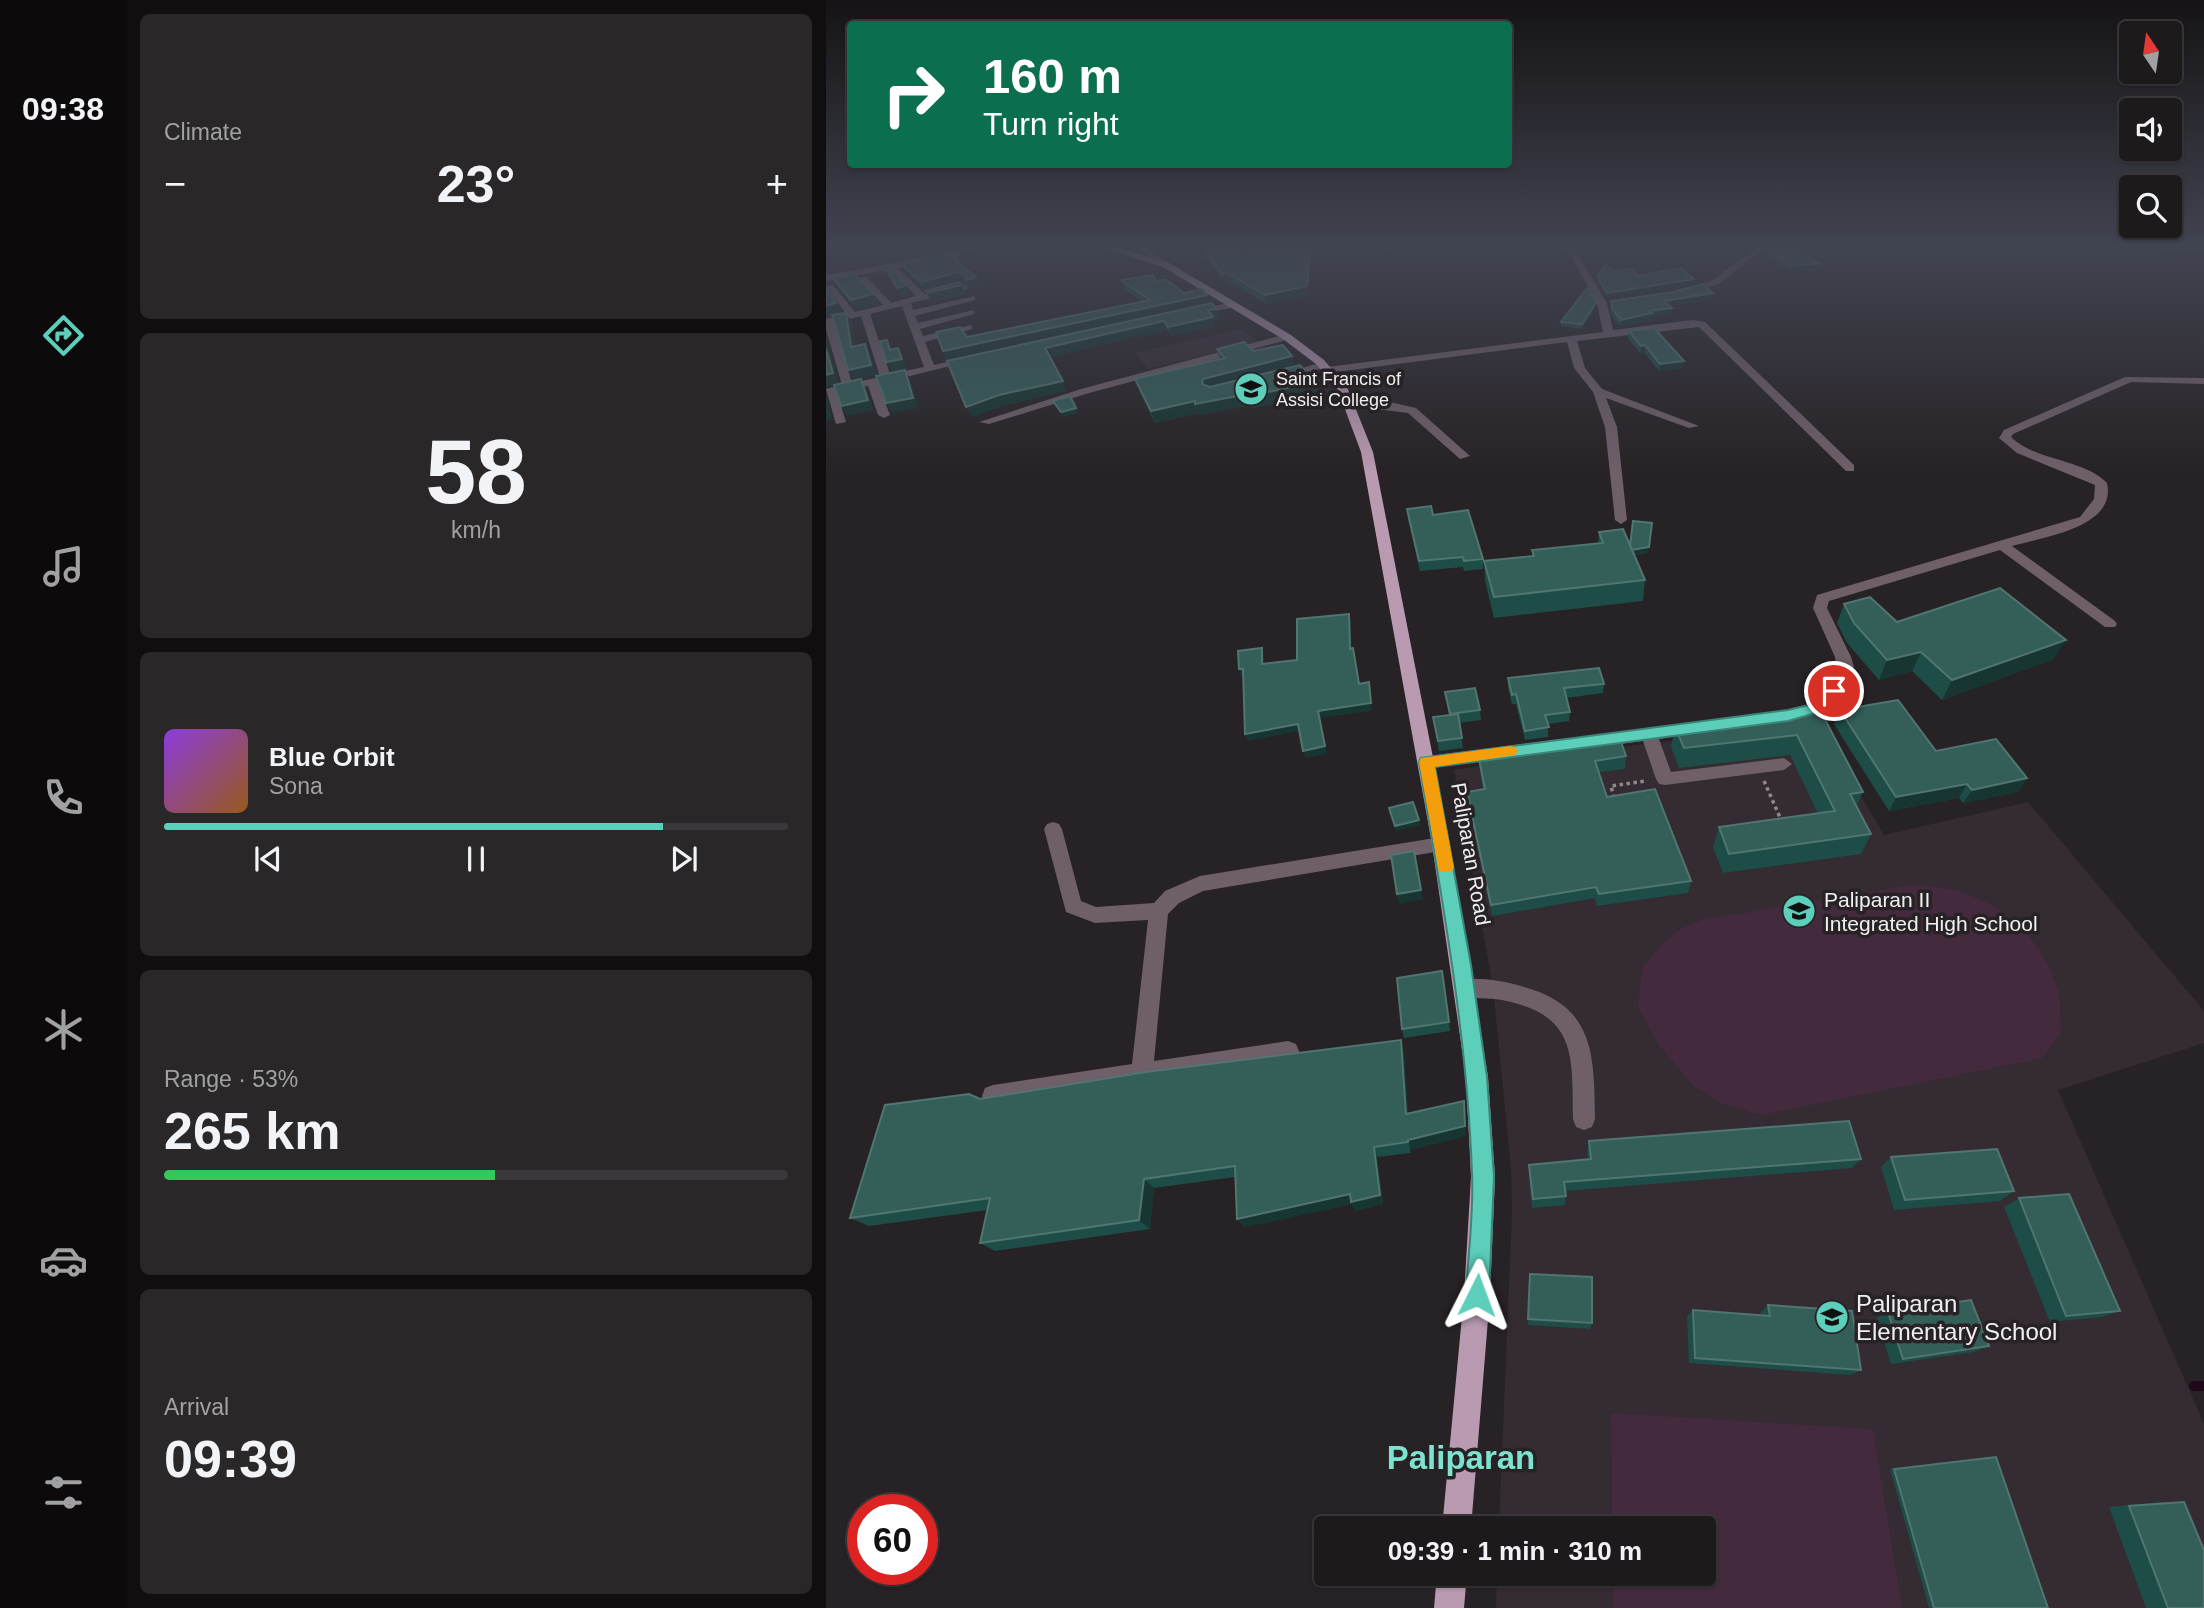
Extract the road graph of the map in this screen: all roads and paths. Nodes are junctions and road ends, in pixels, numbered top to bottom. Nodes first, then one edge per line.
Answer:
1 (827, 323) edge
2 (869, 323) edge
3 (913, 323) edge
4 (930, 323) edge
5 (1263, 323) edge
6 (1610, 323) edge
7 (1693, 323) edge
8 (1693, 323) edge
9 (915, 327) junction
10 (968, 327) dead end
11 (1611, 333) junction
12 (1287, 337) junction
13 (1571, 339) junction
14 (920, 341) junction
15 (983, 357) edge
16 (1326, 367) junction
17 (930, 368) junction
18 (1276, 377) edge
19 (886, 378) junction
20 (872, 381) junction
21 (2204, 381) edge
22 (848, 387) junction
23 (829, 391) edge
24 (1598, 391) junction
25 (1349, 403) junction
26 (884, 415) edge
27 (840, 422) dead end
28 (985, 422) dead end
29 (1693, 426) dead end
30 (1464, 456) dead end
31 (1850, 468) dead end
32 (1621, 520) dead end
33 (2001, 544) junction
34 (2110, 624) dead end
35 (1776, 717) edge
36 (1712, 726) edge
37 (1649, 734) junction
38 (1427, 762) junction
39 (1784, 764) dead end
40 (1757, 767) junction
41 (1665, 779) junction
42 (1614, 799) edge
43 (1783, 825) edge
44 (1053, 829) dead end
45 (1441, 844) junction
46 (1158, 911) junction
47 (1465, 988) junction
48 (1288, 1051) edge
49 (1142, 1073) junction
50 (993, 1096) edge
51 (1584, 1119) dead end
52 (1457, 1516) edge
53 (1451, 1586) edge
54 (1448, 1608) edge

1 - 22 street
2 - 19 street
3 - 9 street
4 - 9 street
5 - 12 main road, Paliparan Road
6 - 11 street
7 - 11 street
8 - 31 street
9 - 14 street
10 - 14 street
11 - 13 street
12 - 16 main road, Paliparan Road
12 - 28 street
13 - 16 street
13 - 24 street
14 - 17 street
15 - 17 street
16 - 18 street
16 - 25 main road, Paliparan Road
17 - 19 street
19 - 20 street
20 - 22 street
20 - 26 street
21 - 33 street
22 - 23 street
23 - 27 street
24 - 29 street
24 - 32 street
25 - 30 street
25 - 38 main road, Paliparan Road
33 - 34 street
33 - 35 street
36 - 37 street
37 - 38 street
37 - 41 street
38 - 45 main road, Paliparan Road
39 - 40 street
40 - 41 street
40 - 43 path
41 - 42 path
44 - 46 street
45 - 46 street
45 - 47 main road, Paliparan Road
46 - 49 street
47 - 51 street
47 - 52 main road, Paliparan Road
48 - 49 street
49 - 50 street
53 - 54 main road

